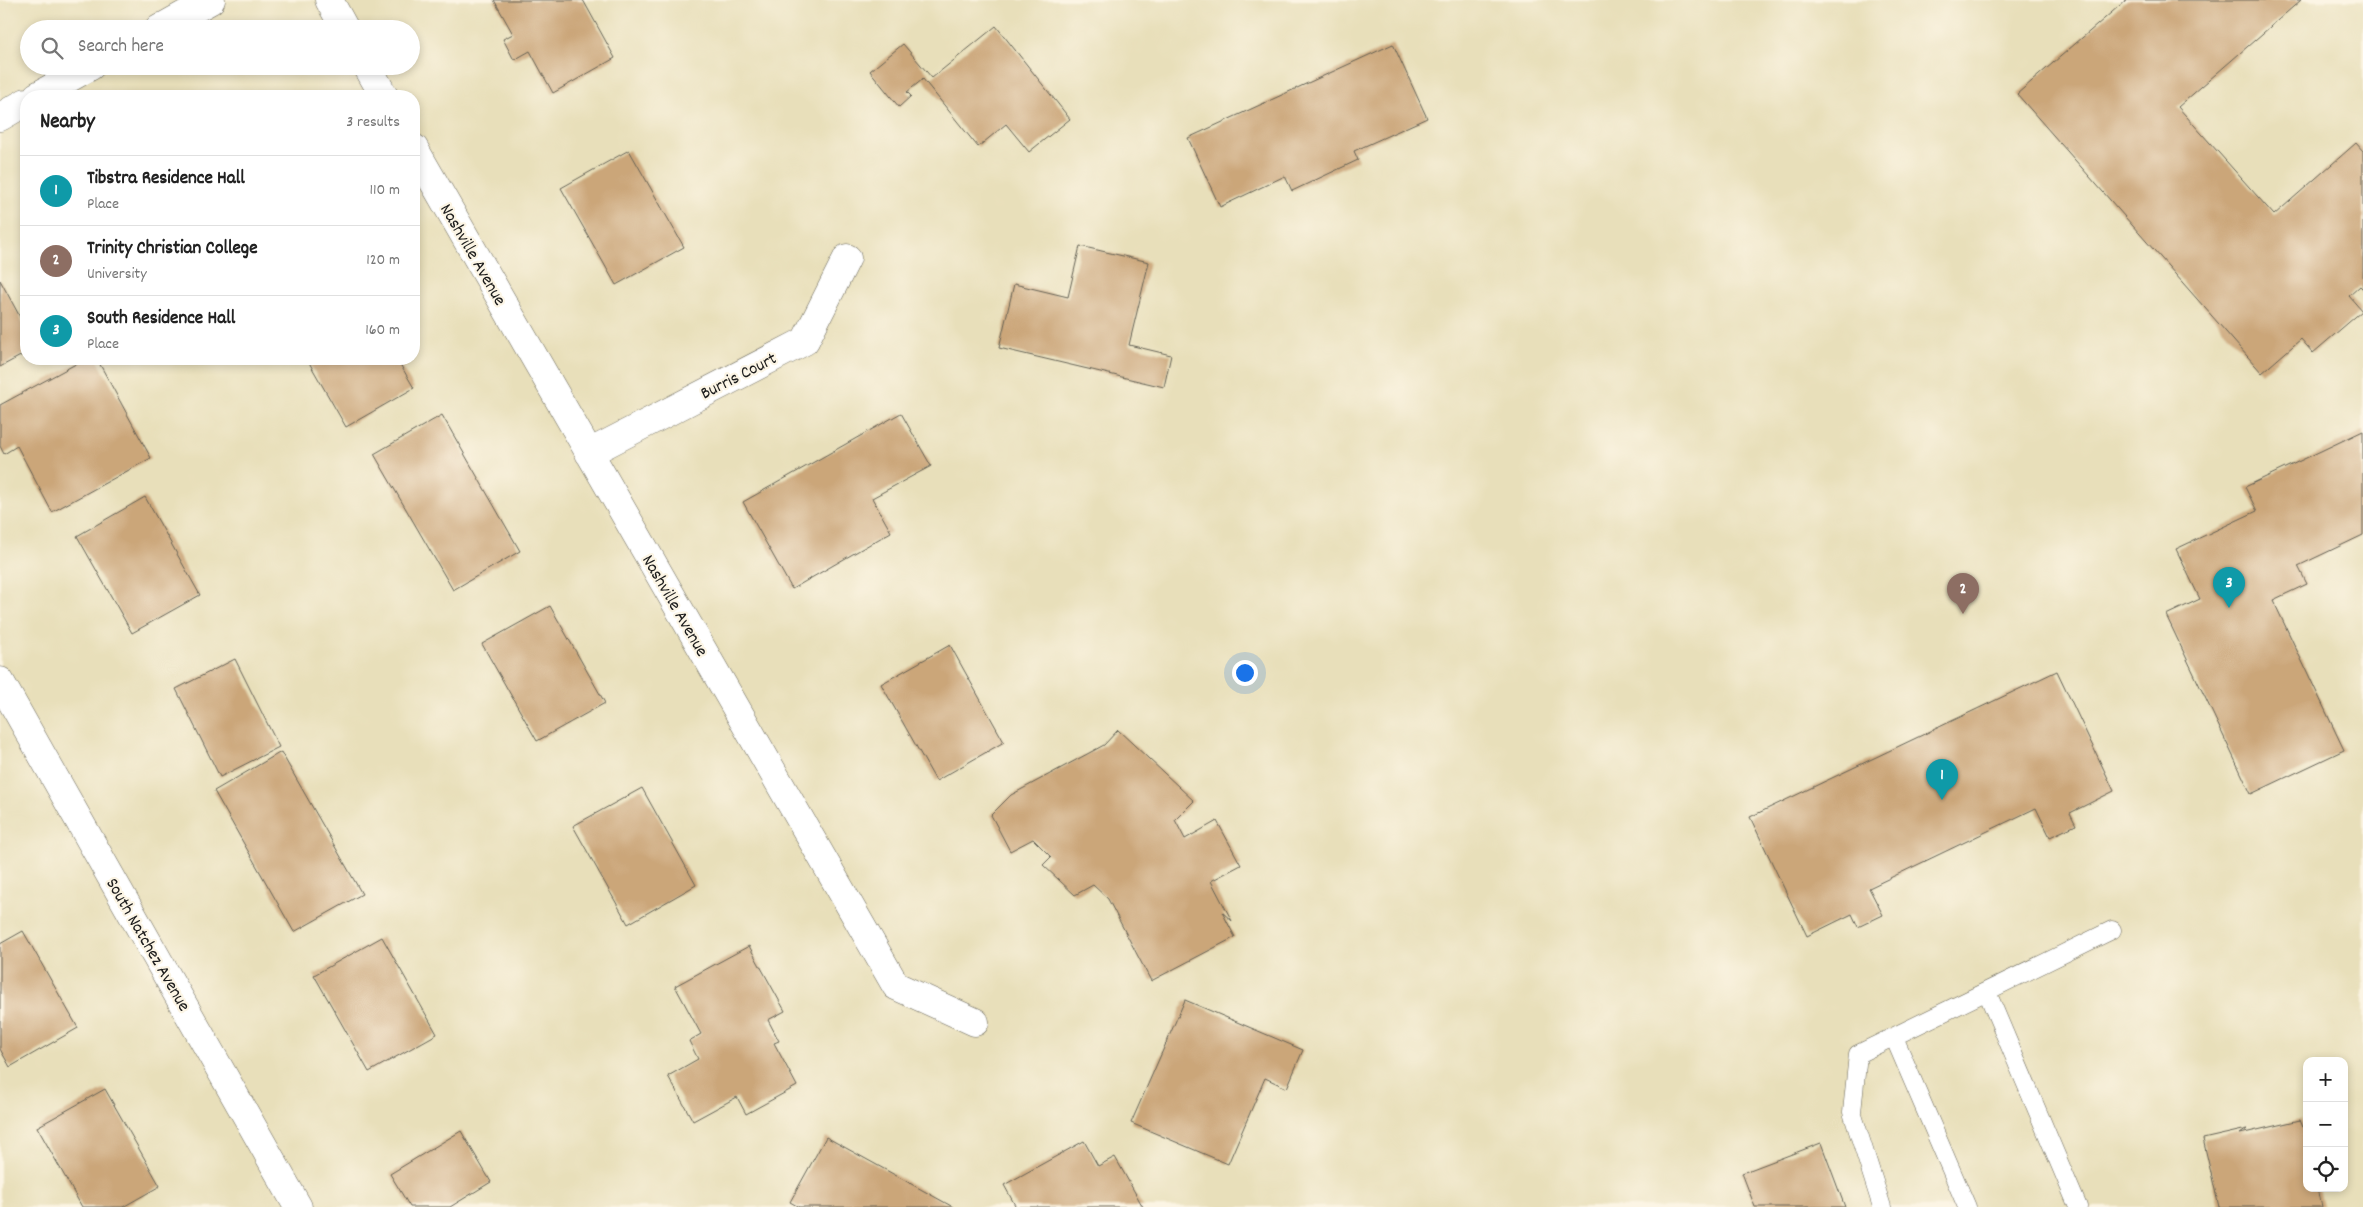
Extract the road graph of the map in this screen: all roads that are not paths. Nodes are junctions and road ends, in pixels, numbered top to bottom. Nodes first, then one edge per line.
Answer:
1 (211, 0) edge
2 (329, 0) edge
3 (175, 20) edge
4 (341, 20) edge
5 (76, 75) edge
6 (372, 75) edge
7 (49, 90) edge
8 (381, 90) edge
9 (20, 105) edge
10 (0, 117) edge
11 (420, 158) edge
12 (847, 258) dead end
13 (589, 453) junction
14 (0, 681) edge
15 (2112, 930) dead end
16 (1987, 992) junction
17 (975, 1022) dead end
18 (1894, 1037) junction
19 (298, 1207) edge
20 (1882, 1207) edge
21 (1967, 1207) edge
22 (2078, 1207) edge

1 - 3 street
2 - 4 street
5 - 7 street
6 - 8 street
9 - 10 street
11 - 13 street, Nashville Avenue
12 - 13 street, Burris Court
13 - 17 street, Nashville Avenue
14 - 19 street, South Natchez Avenue
15 - 16 lane
16 - 18 lane
16 - 22 lane
18 - 20 lane
18 - 21 lane

